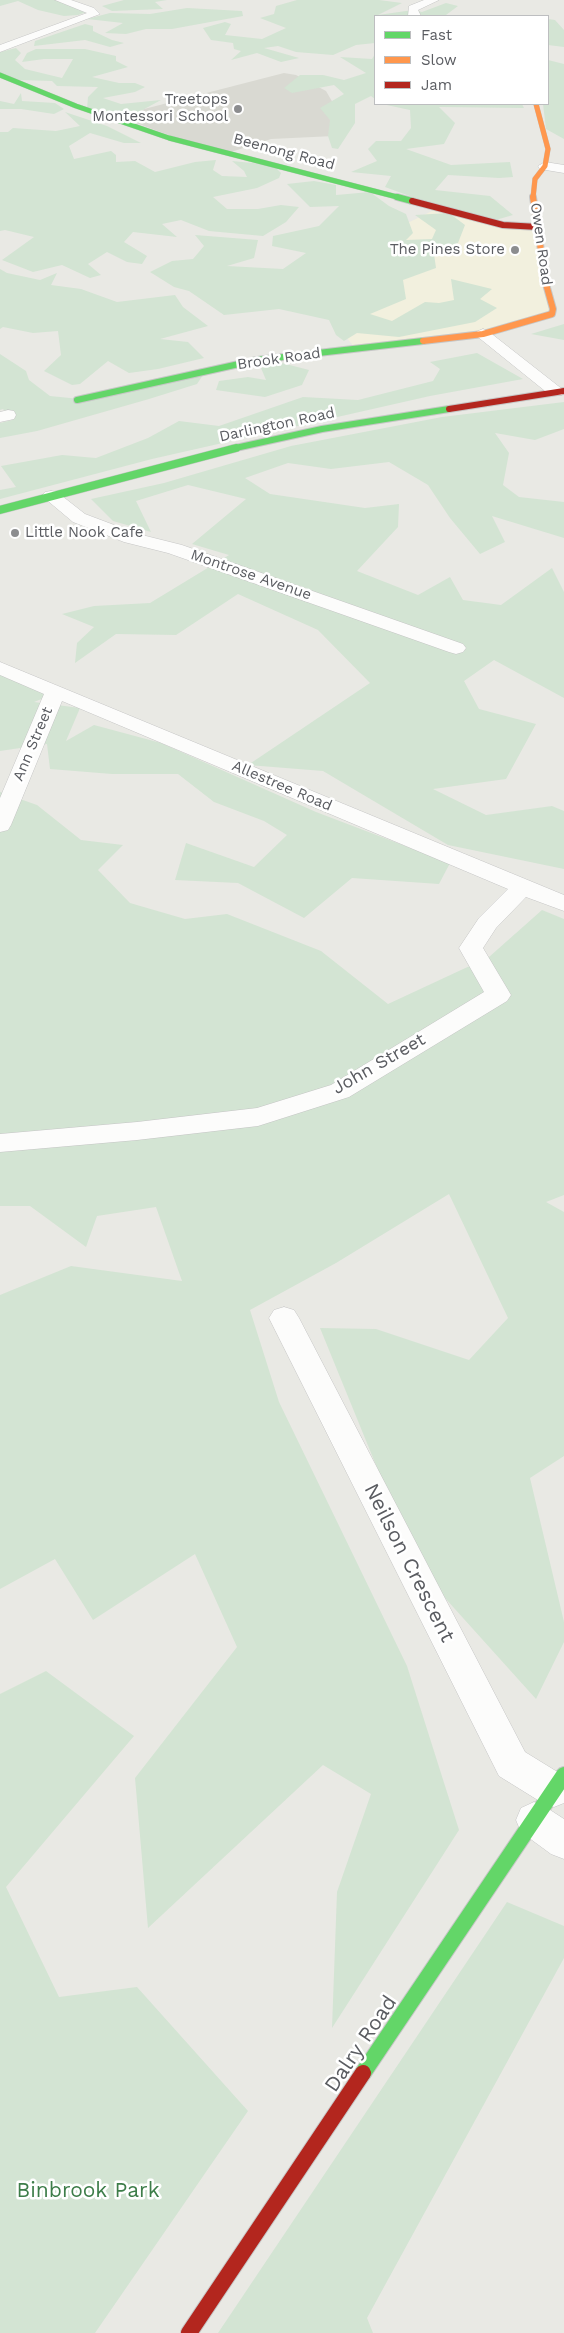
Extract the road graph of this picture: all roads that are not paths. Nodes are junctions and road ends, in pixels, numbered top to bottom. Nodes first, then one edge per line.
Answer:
1 (60, 0) edge
2 (434, 0) edge
3 (413, 15) edge
4 (0, 49) edge
5 (0, 74) edge
6 (536, 105) edge
7 (545, 166) junction
8 (564, 169) edge
9 (538, 227) junction
10 (483, 334) junction
11 (560, 391) edge
12 (77, 400) dead end
13 (51, 496) junction
14 (0, 510) edge
15 (456, 648) dead end
16 (0, 668) edge
17 (56, 691) junction
18 (0, 824) edge
19 (523, 887) junction
20 (564, 904) edge
21 (0, 1143) edge
22 (284, 1318) dead end
23 (559, 1782) edge
24 (534, 1820) junction
25 (564, 1841) edge
26 (189, 2333) edge

1 - 4 street
2 - 3 street
5 - 9 street, Beenong Road
6 - 7 street, Owen Road
7 - 8 street
7 - 9 street, Owen Road
9 - 10 street, Owen Road
10 - 11 street
10 - 12 street, Brook Road
11 - 13 street, Darlington Road
13 - 14 street, Darlington Road
13 - 15 street, Montrose Avenue
16 - 17 street, Allestree Road
17 - 18 street, Ann Street
17 - 19 street, Allestree Road
19 - 20 street, Allestree Road
19 - 21 street, John Street
22 - 23 street, Neilson Crescent
23 - 24 street, Dalry Road
24 - 25 street
24 - 26 street, Dalry Road

